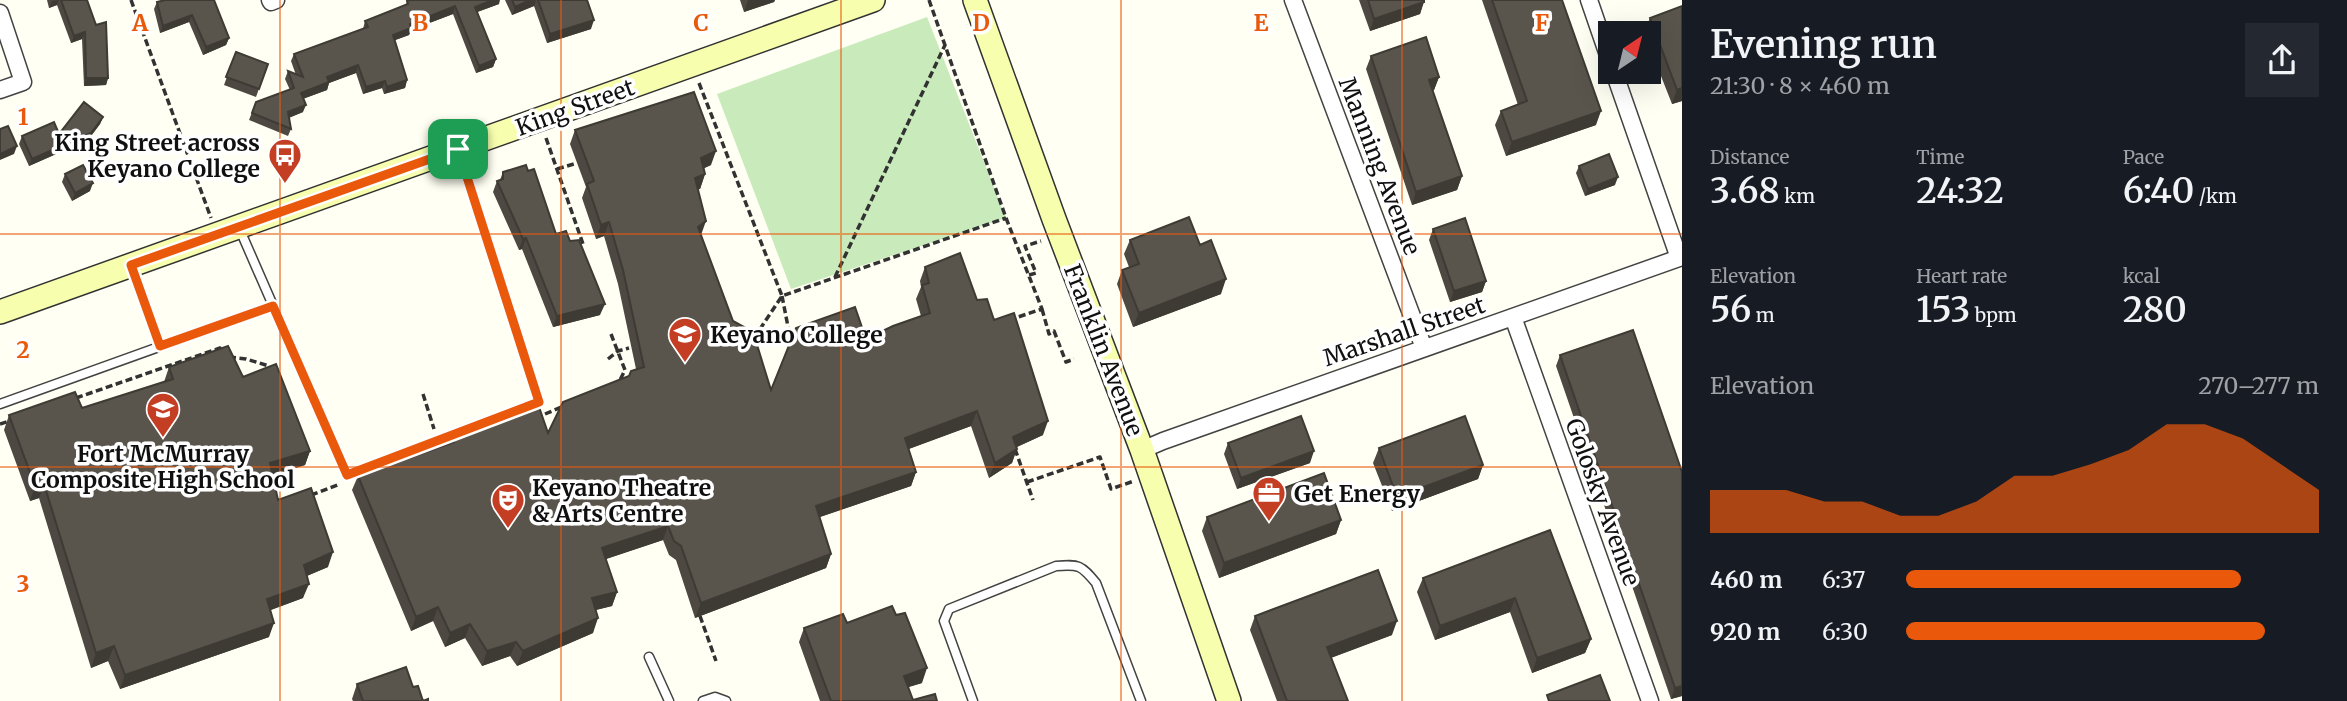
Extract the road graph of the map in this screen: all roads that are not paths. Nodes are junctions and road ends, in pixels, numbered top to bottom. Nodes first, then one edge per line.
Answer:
1 (270, 0) edge
2 (276, 0) edge
3 (873, 0) edge
4 (975, 0) edge
5 (1293, 0) edge
6 (1588, 0) edge
7 (0, 13) edge
8 (1598, 28) edge
9 (1618, 84) edge
10 (0, 90) edge
11 (458, 149) junction
12 (228, 231) junction
13 (1680, 258) edge
14 (273, 306) junction
15 (0, 312) edge
16 (1513, 317) junction
17 (1424, 348) junction
18 (0, 404) edge
19 (1142, 450) junction
20 (649, 657) dead end
21 (669, 701) edge
22 (703, 701) edge
23 (726, 701) edge
24 (972, 701) edge
25 (1141, 701) edge
26 (1229, 701) edge
27 (1650, 701) edge

1 - 2 street
3 - 11 street, King Street
4 - 19 street, Franklin Avenue
5 - 17 street, Manning Avenue
6 - 8 street
7 - 10 street
9 - 13 street
11 - 12 street, King Street
11 - 14 lane
12 - 14 lane
12 - 15 street, King Street
13 - 16 street, Marshall Street
14 - 18 lane
16 - 17 street, Marshall Street
16 - 27 street, Golosky Avenue
17 - 19 street, Marshall Street
19 - 26 street, Franklin Avenue
20 - 21 lane
22 - 23 lane
24 - 25 lane

